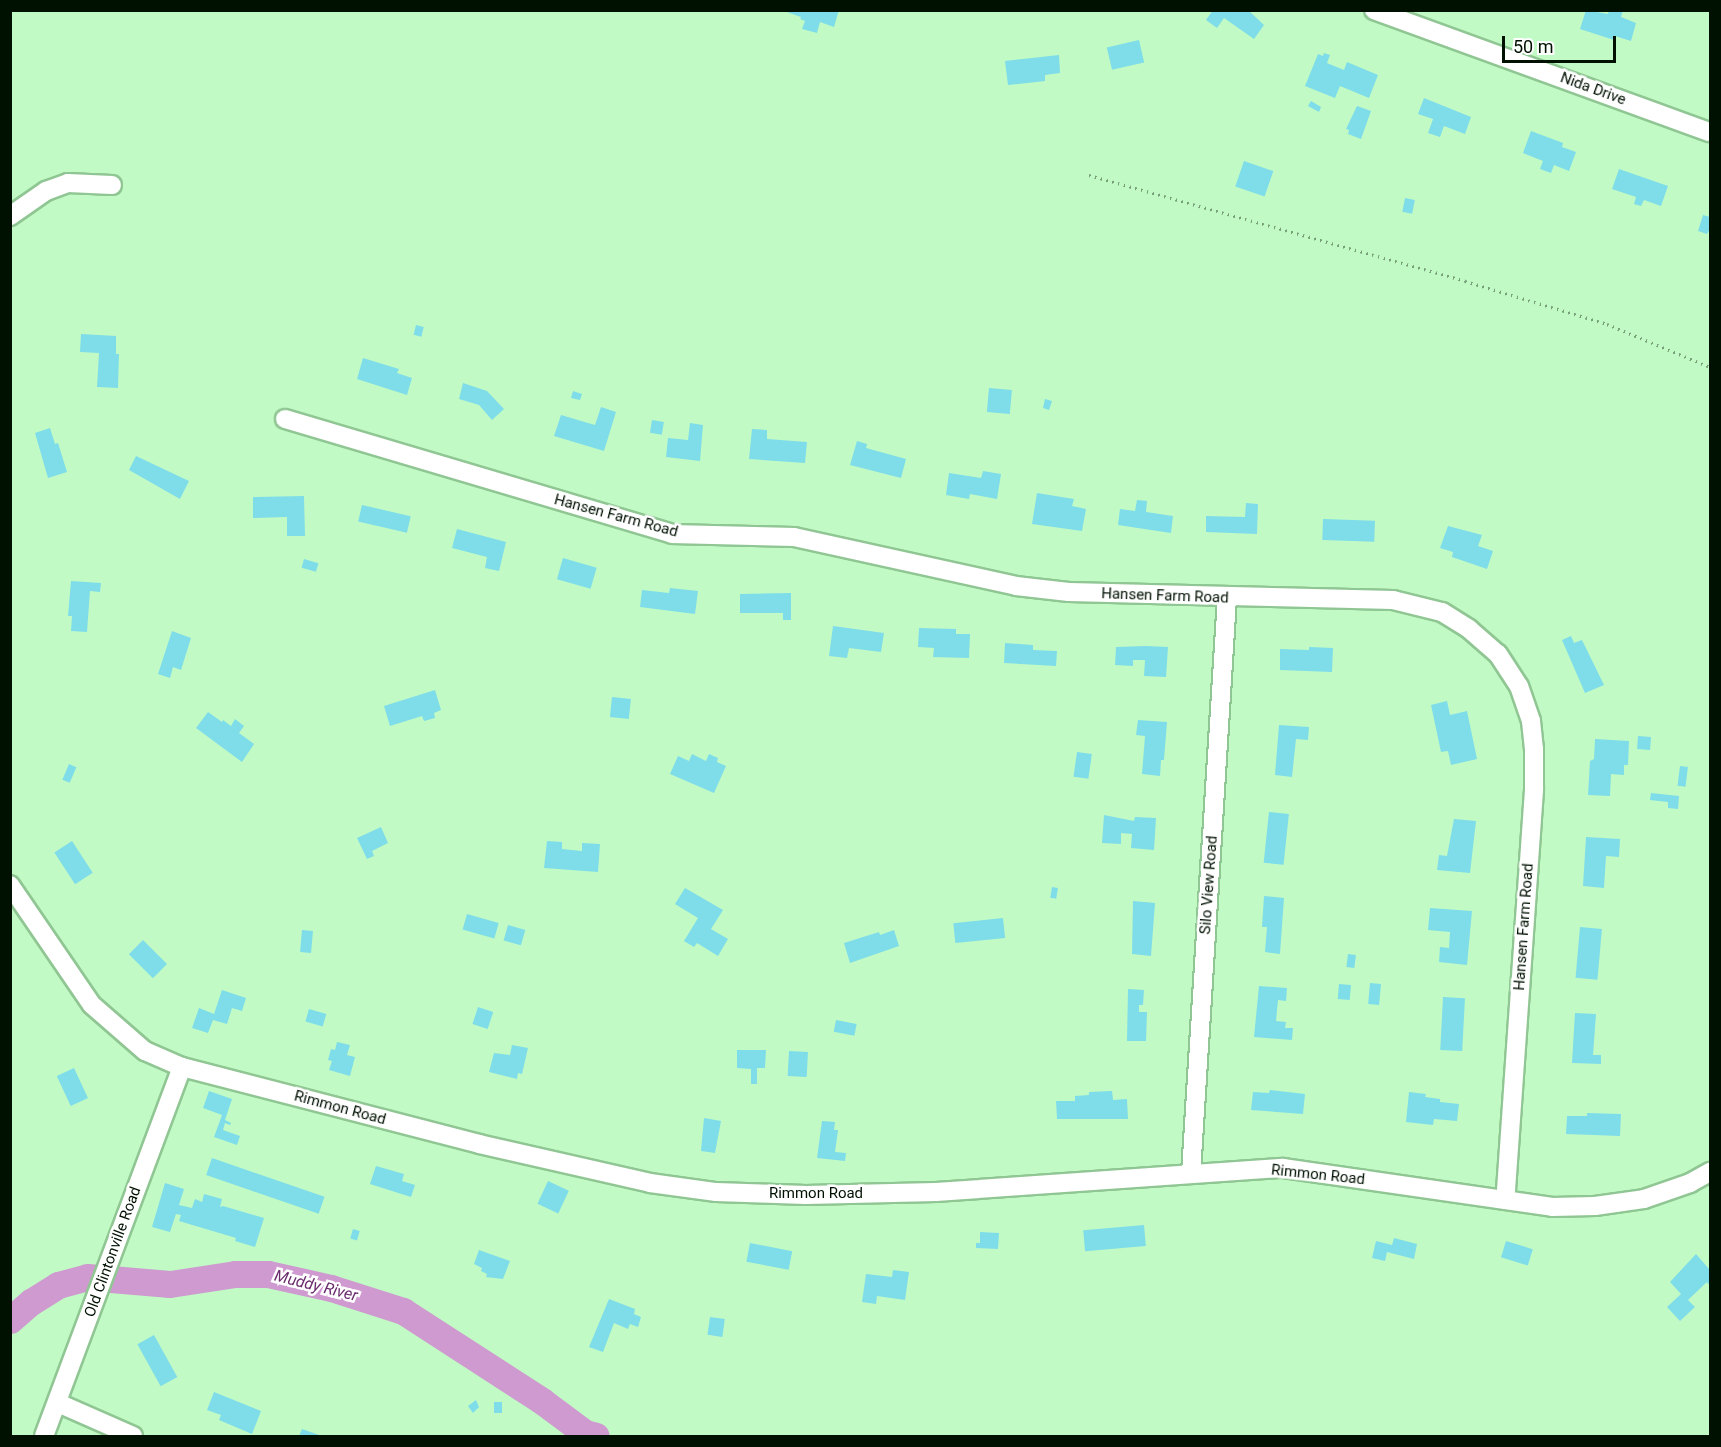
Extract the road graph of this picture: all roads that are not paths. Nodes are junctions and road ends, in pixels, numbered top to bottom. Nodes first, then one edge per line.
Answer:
1 (1374, 10) edge
2 (1710, 132) edge
3 (112, 185) dead end
4 (10, 216) edge
5 (285, 418) dead end
6 (1227, 598) junction
7 (10, 885) edge
8 (182, 1067) junction
9 (1710, 1172) edge
10 (1191, 1173) junction
11 (1505, 1200) junction
12 (58, 1403) junction
13 (44, 1437) edge
14 (133, 1437) edge

1 - 2 street, Nida Drive
3 - 4 street
5 - 6 street, Hansen Farm Road
6 - 10 street, Silo View Road
6 - 11 street, Hansen Farm Road
7 - 8 street, Rimmon Road
8 - 10 street, Rimmon Road
8 - 12 street, Old Clintonville Road
9 - 11 street, Rimmon Road
10 - 11 street, Rimmon Road
12 - 13 street, Old Clintonville Road
12 - 14 street

